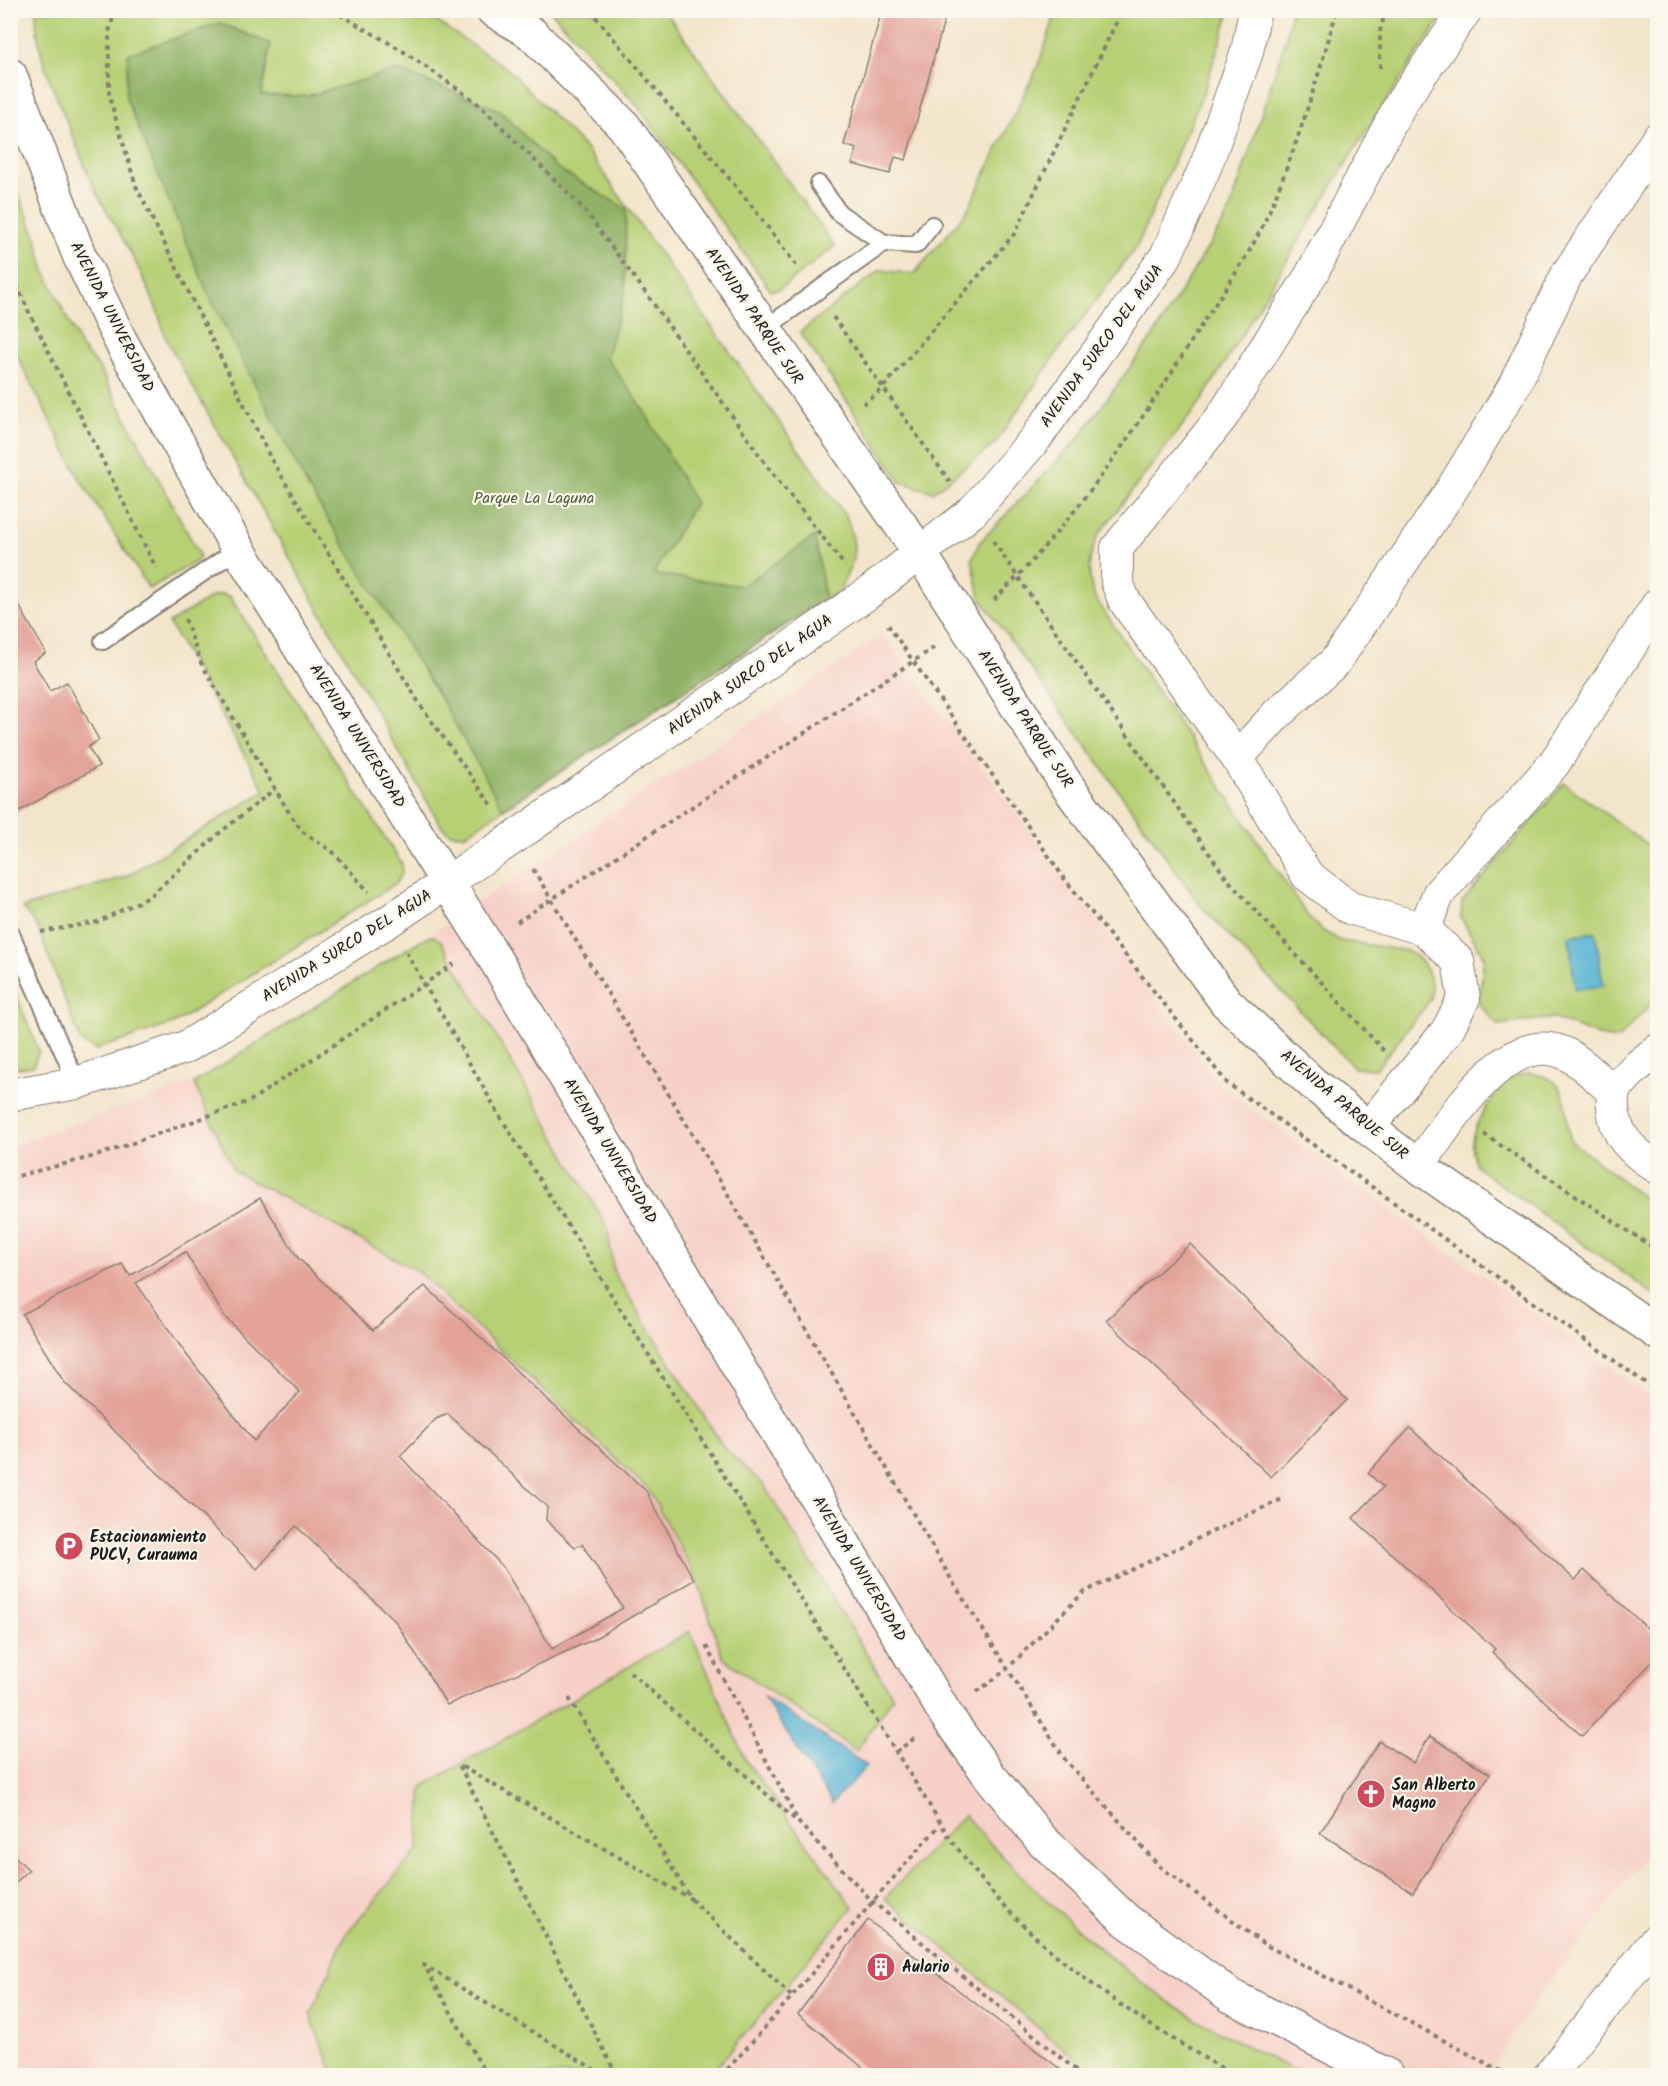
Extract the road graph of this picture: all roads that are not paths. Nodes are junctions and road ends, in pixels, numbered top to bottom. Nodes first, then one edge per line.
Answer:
1 (493, 10) edge
2 (1255, 10) edge
3 (1466, 10) edge
4 (10, 75) edge
5 (1658, 138) edge
6 (819, 184) dead end
7 (932, 225) dead end
8 (884, 243) junction
9 (763, 330) junction
10 (238, 549) junction
11 (920, 553) junction
12 (1658, 604) edge
13 (104, 641) dead end
14 (1237, 758) junction
15 (448, 882) junction
16 (1424, 929) junction
17 (12, 934) edge
18 (1658, 1050) edge
19 (77, 1083) junction
20 (1612, 1091) junction
21 (10, 1095) edge
22 (1368, 1128) junction
23 (1418, 1166) junction
24 (1658, 1168) edge
25 (1658, 1333) edge
26 (1658, 1938) edge
27 (1388, 2076) edge
28 (1549, 2076) edge

1 - 9 street, AVENIDA PARQUE SUR
2 - 11 street, AVENIDA SURCO DEL AGUA
3 - 14 street
4 - 10 street, AVENIDA UNIVERSIDAD
5 - 14 street
6 - 8 lane
7 - 8 lane
8 - 9 lane
9 - 11 street, AVENIDA PARQUE SUR
10 - 13 lane
10 - 15 street, AVENIDA UNIVERSIDAD
11 - 15 street, AVENIDA SURCO DEL AGUA
11 - 22 street, AVENIDA PARQUE SUR
12 - 16 street
14 - 16 street
15 - 19 street, AVENIDA SURCO DEL AGUA
15 - 27 street, AVENIDA UNIVERSIDAD
16 - 22 street
17 - 19 lane
18 - 20 street
19 - 21 street, AVENIDA SURCO DEL AGUA
20 - 23 street
20 - 24 street
22 - 23 street, AVENIDA PARQUE SUR
23 - 25 street, AVENIDA PARQUE SUR
26 - 28 street

